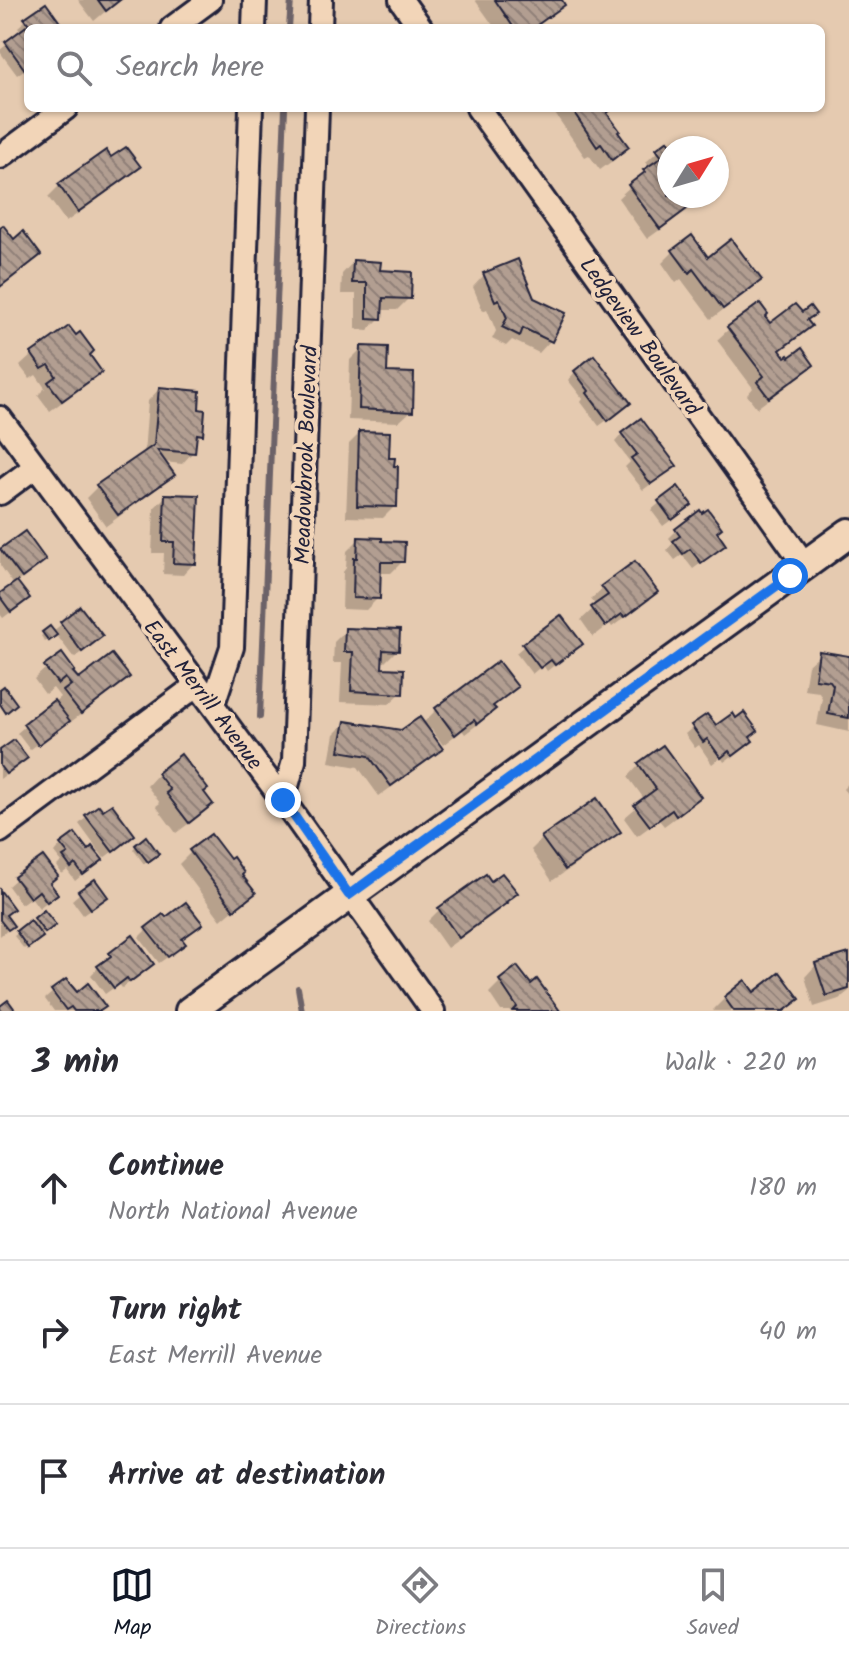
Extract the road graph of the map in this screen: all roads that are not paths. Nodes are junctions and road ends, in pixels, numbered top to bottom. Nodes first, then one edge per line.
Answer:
1 (210, 0) edge
2 (255, 0) edge
3 (321, 0) edge
4 (401, 0) edge
5 (177, 24) edge
6 (254, 24) edge
7 (320, 24) edge
8 (418, 24) edge
9 (61, 112) edge
10 (251, 112) edge
11 (317, 112) edge
12 (481, 112) edge
13 (0, 157) edge
14 (0, 418) edge
15 (35, 467) junction
16 (0, 493) edge
17 (849, 533) edge
18 (805, 565) junction
19 (197, 685) junction
20 (213, 704) junction
21 (283, 800) junction
22 (0, 831) edge
23 (349, 895) junction
24 (190, 1011) edge
25 (433, 1011) edge

1 - 5 street
2 - 6 street
3 - 7 street
4 - 8 street
9 - 13 street
10 - 20 street
11 - 21 street, Meadowbrook Boulevard
12 - 18 street, Ledgeview Boulevard
14 - 15 street, East Merrill Avenue
15 - 16 street
15 - 19 street, East Merrill Avenue
17 - 18 street
18 - 23 street
19 - 20 street, East Merrill Avenue
19 - 22 street
20 - 21 street, East Merrill Avenue
21 - 23 street, East Merrill Avenue
23 - 24 street
23 - 25 street, East Merrill Avenue

